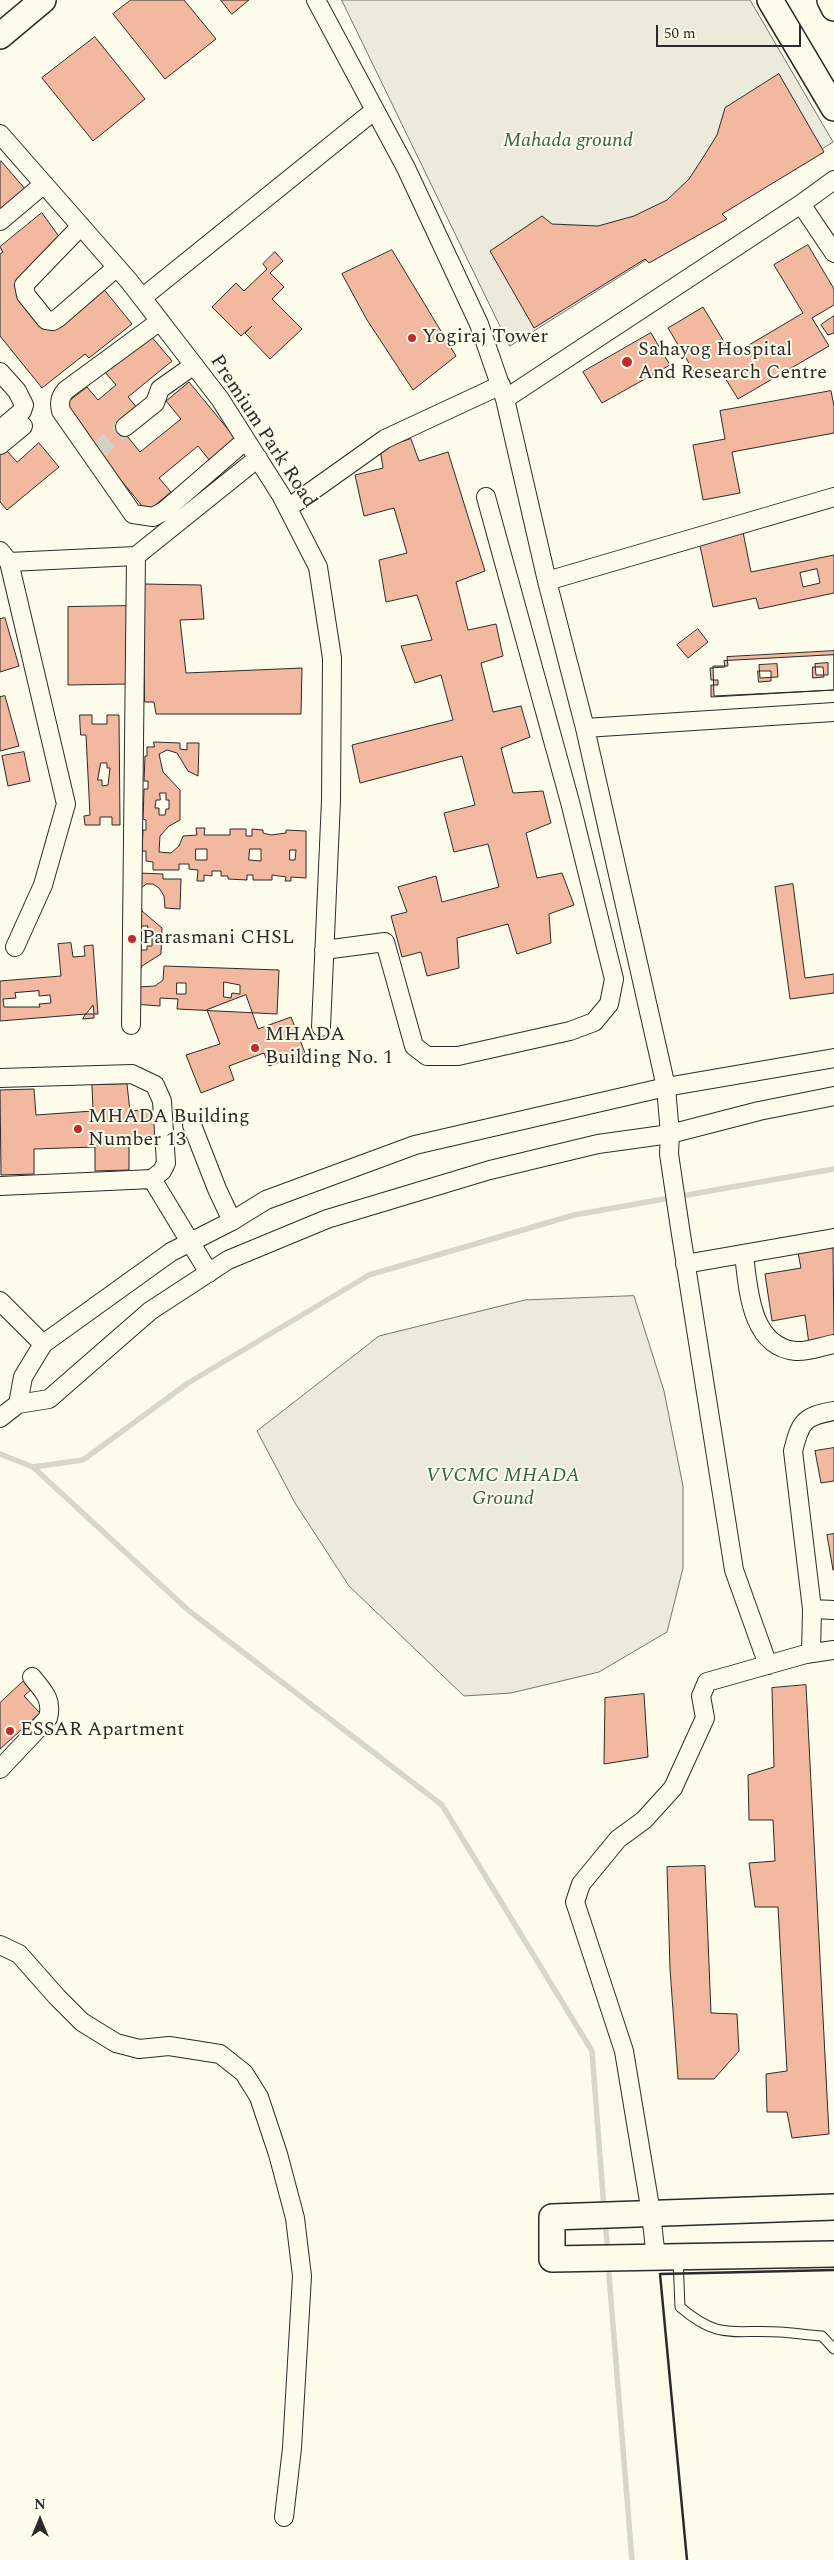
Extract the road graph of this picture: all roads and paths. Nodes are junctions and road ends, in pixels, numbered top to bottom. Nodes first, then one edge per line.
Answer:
1 (42, 0) edge
2 (316, 0) edge
3 (770, 0) edge
4 (830, 0) edge
5 (834, 8) edge
6 (0, 36) edge
7 (834, 108) edge
8 (375, 110) junction
9 (0, 134) edge
10 (834, 180) edge
11 (44, 184) junction
12 (801, 204) junction
13 (0, 221) edge
14 (81, 226) junction
15 (834, 253) edge
16 (117, 267) junction
17 (142, 298) junction
18 (155, 325) junction
19 (191, 367) junction
20 (0, 372) edge
21 (503, 392) junction
22 (27, 422) dead end
23 (125, 428) tunnel mouth
24 (0, 430) edge
25 (244, 442) junction
26 (0, 445) edge
27 (258, 458) junction
28 (486, 497) dead end
29 (834, 497) edge
30 (288, 508) junction
31 (136, 556) junction
32 (4, 557) edge
33 (547, 581) junction
34 (834, 712) edge
35 (585, 728) junction
36 (15, 947) dead end
37 (324, 950) junction
38 (131, 1025) dead end
39 (321, 1027) dead end
40 (834, 1058) edge
41 (0, 1078) edge
42 (666, 1087) junction
43 (834, 1096) edge
44 (192, 1124) dead end
45 (670, 1134) junction
46 (152, 1179) junction
47 (0, 1186) edge
48 (232, 1221) junction
49 (834, 1238) edge
50 (190, 1242) junction
51 (744, 1254) junction
52 (685, 1264) junction
53 (209, 1273) junction
54 (0, 1301) edge
55 (43, 1344) junction
56 (834, 1344) edge
57 (834, 1411) edge
58 (8, 1412) edge
59 (812, 1609) junction
60 (834, 1610) edge
61 (834, 1650) edge
62 (811, 1653) junction
63 (768, 1665) junction
64 (32, 1677) dead end
65 (0, 1769) edge
66 (0, 1945) edge
67 (834, 2207) edge
68 (651, 2214) junction
69 (834, 2254) edge
70 (667, 2258) junction
71 (834, 2349) edge
72 (284, 2517) dead end

1 - 6 street
2 - 8 street
3 - 7 street
4 - 5 street
8 - 17 street
8 - 21 street
9 - 11 street, Premium Park Road
10 - 12 street
11 - 13 street
11 - 14 street, Premium Park Road
12 - 15 street
12 - 21 street
14 - 16 street, Premium Park Road
14 - 16 street
16 - 17 street, Premium Park Road
17 - 18 street, Premium Park Road
18 - 19 street, Premium Park Road
18 - 25 street
19 - 23 street
19 - 25 street, Premium Park Road
20 - 24 street
21 - 30 street
21 - 33 street
22 - 26 street
25 - 27 street, Premium Park Road
27 - 30 street, Premium Park Road
27 - 31 street
28 - 37 street
29 - 33 street
30 - 37 street, Premium Park Road
31 - 32 street
31 - 38 street
32 - 36 street
33 - 35 street
34 - 35 street
35 - 42 street
37 - 39 street, Premium Park Road
40 - 42 street
41 - 46 street
42 - 45 street
42 - 48 street
43 - 45 street
44 - 48 street
45 - 52 street
45 - 53 street
46 - 47 street
46 - 50 street
48 - 50 street
49 - 51 street
50 - 53 street
50 - 55 street
51 - 52 street
51 - 56 street
52 - 63 street
53 - 58 street
54 - 55 street
55 - 58 street
57 - 59 street
59 - 60 street
59 - 62 street
61 - 62 street
62 - 63 street
63 - 68 street
64 - 65 street
66 - 72 street
67 - 68 street
68 - 70 street
68 - 70 street
69 - 70 street
70 - 71 lane

